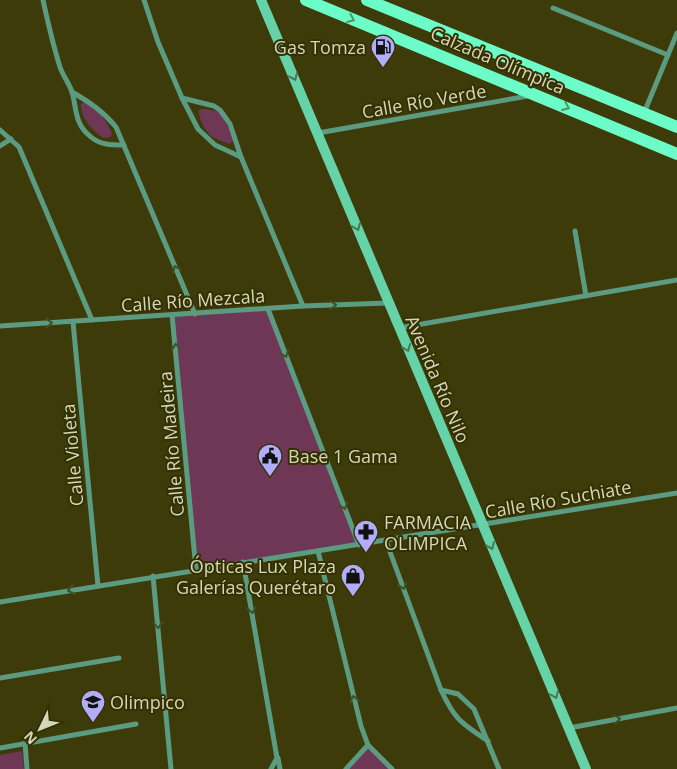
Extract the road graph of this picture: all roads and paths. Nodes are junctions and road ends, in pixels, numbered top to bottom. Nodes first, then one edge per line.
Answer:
1 (44, 0) edge
2 (144, 0) edge
3 (261, 0) edge
4 (306, 0) edge
5 (367, 0) edge
6 (553, 8) dead end
7 (677, 33) edge
8 (668, 54) junction
9 (72, 92) junction
10 (536, 95) junction
11 (182, 98) junction
12 (644, 113) junction
13 (677, 128) edge
14 (0, 130) edge
15 (317, 134) junction
16 (12, 139) junction
17 (124, 145) junction
18 (0, 146) edge
19 (677, 154) edge
20 (241, 157) junction
21 (575, 231) dead end
22 (677, 280) edge
23 (586, 296) junction
24 (388, 302) junction
25 (303, 306) junction
26 (268, 309) junction
27 (195, 314) junction
28 (172, 315) junction
29 (92, 320) junction
30 (73, 322) junction
31 (0, 326) edge
32 (399, 328) junction
33 (677, 493) edge
34 (482, 526) junction
35 (386, 540) junction
36 (359, 545) junction
37 (318, 551) junction
38 (244, 562) junction
39 (196, 570) junction
40 (153, 576) junction
41 (98, 586) junction
42 (0, 602) edge
43 (118, 658) dead end
44 (0, 678) edge
45 (441, 690) junction
46 (677, 708) edge
47 (136, 724) dead end
48 (569, 728) junction
49 (488, 741) junction
50 (24, 743) junction
51 (368, 745) junction
52 (0, 748) edge
53 (277, 758) junction
54 (27, 769) edge
55 (171, 769) edge
56 (271, 769) edge
57 (280, 769) edge
58 (346, 769) edge
59 (392, 769) edge
60 (499, 769) edge
61 (586, 769) edge

1 - 9 street
2 - 11 street
3 -> 15 street, Avenida Río Nilo
4 -> 10 main road, Calzada Olímpica
5 - 12 main road, Calzada Olímpica
6 - 8 street
7 - 8 street
8 - 12 street
9 - 17 street
9 - 17 street
10 - 15 street, Calle Río Verde
10 -> 19 main road, Calzada Olímpica
11 - 20 street
11 - 20 street
12 - 13 main road, Calzada Olímpica
14 - 16 street
15 -> 24 street, Avenida Río Nilo
16 - 18 street
16 - 29 street
27 -> 17 street
20 - 25 street
21 - 23 street
22 - 23 street
23 - 32 street
25 -> 24 street, Calle Río Mezcala
24 - 32 street, Avenida Río Nilo
25 - 26 street, Calle Río Mezcala
26 - 27 street, Calle Río Mezcala
26 -> 36 street
27 - 28 street, Calle Río Mezcala
28 - 29 street, Calle Río Mezcala
39 -> 28 street, Calle Río Madeira
29 - 30 street, Calle Río Mezcala
31 -> 30 street, Calle Río Mezcala
30 - 41 street, Calle Violeta
32 -> 34 street, Avenida Río Nilo
33 - 34 street, Calle Río Suchiate
34 - 35 street, Calle Río Suchiate
34 -> 48 street, Avenida Río Nilo
35 - 36 street, Calle Río Suchiate
35 -> 45 street
36 - 37 street, Calle Río Suchiate
37 - 38 street, Calle Río Suchiate
51 -> 37 street
38 - 39 street, Calle Río Suchiate
38 -> 53 street
39 - 40 street, Calle Río Suchiate
40 - 41 street, Calle Río Suchiate
40 -> 55 street
41 -> 42 street, Calle Río Suchiate
43 - 44 street
45 - 49 street
45 - 49 street
48 -> 46 street
47 - 50 street
48 - 61 street, Avenida Río Nilo
49 - 60 street
50 - 52 street
50 - 54 street
51 - 58 street
51 - 59 street
53 - 56 street
53 - 57 street

